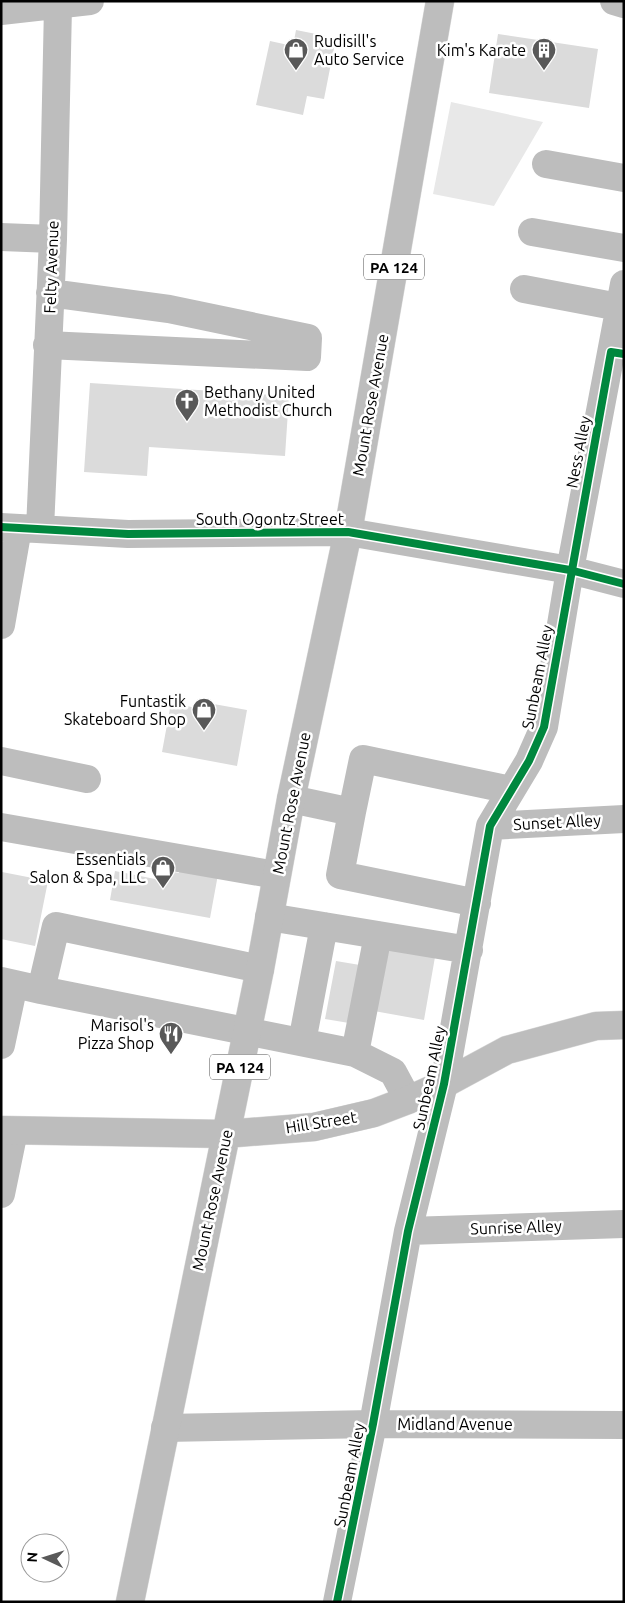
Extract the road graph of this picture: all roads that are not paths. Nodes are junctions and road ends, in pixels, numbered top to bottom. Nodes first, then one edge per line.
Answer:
1 (90, 1) edge
2 (440, 1) edge
3 (614, 1) edge
4 (624, 4) edge
5 (58, 6) junction
6 (1, 10) edge
7 (546, 164) dead end
8 (624, 178) edge
9 (532, 232) dead end
10 (1, 237) edge
11 (52, 239) junction
12 (624, 248) edge
13 (524, 289) dead end
14 (50, 293) junction
15 (622, 300) edge
16 (48, 345) junction
17 (617, 353) edge
18 (20, 528) edge
19 (348, 532) junction
20 (570, 570) junction
21 (624, 584) edge
22 (1, 625) edge
23 (1, 761) edge
24 (87, 779) dead end
25 (511, 790) junction
26 (291, 799) junction
27 (352, 812) junction
28 (624, 819) edge
29 (1, 826) edge
30 (490, 826) junction
31 (276, 875) junction
32 (477, 902) junction
33 (269, 917) junction
34 (324, 926) junction
35 (378, 935) junction
36 (468, 950) junction
37 (260, 968) junction
38 (8, 983) edge
39 (41, 990) junction
40 (624, 1025) edge
41 (247, 1031) junction
42 (302, 1042) junction
43 (1, 1045) edge
44 (355, 1053) junction
45 (444, 1084) junction
46 (408, 1100) junction
47 (8, 1131) edge
48 (225, 1134) junction
49 (1, 1194) edge
50 (624, 1224) edge
51 (408, 1231) junction
52 (373, 1424) junction
53 (624, 1424) edge
54 (166, 1428) junction
55 (130, 1602) edge
56 (337, 1602) edge

1 - 5 street
2 - 19 street, Mount Rose Avenue / PA 124
3 - 4 street
5 - 6 street
5 - 11 street, Felty Avenue
7 - 8 street
9 - 12 street
10 - 11 street
11 - 14 street, Felty Avenue
13 - 15 street
14 - 16 street, Felty Avenue
14 - 16 street
15 - 17 street, Ness Alley
16 - 18 street, Felty Avenue
17 - 20 street, Ness Alley
18 - 19 street, South Ogontz Street
18 - 22 street, Felty Avenue
19 - 20 street, South Ogontz Street
19 - 26 street, Mount Rose Avenue / PA 124
20 - 21 street, South Ogontz Street
20 - 25 street, Sunbeam Alley
23 - 24 street
25 - 27 street
25 - 30 street, Sunbeam Alley
26 - 27 street
26 - 31 street, Mount Rose Avenue / PA 124
27 - 32 street
28 - 30 street, Sunset Alley
29 - 31 street
30 - 32 street, Sunbeam Alley
31 - 33 street, Mount Rose Avenue / PA 124
32 - 36 street, Sunbeam Alley
33 - 34 street
33 - 37 street, Mount Rose Avenue / PA 124
34 - 35 street
34 - 42 street
35 - 36 street
35 - 44 street
36 - 45 street, Sunbeam Alley
37 - 39 street
37 - 41 street, Mount Rose Avenue / PA 124
38 - 39 street
38 - 43 street
39 - 41 street
40 - 45 street, Hill Street
41 - 42 street
41 - 48 street, Mount Rose Avenue / PA 124
42 - 44 street
44 - 46 street
45 - 46 street, Hill Street
45 - 51 street, Sunbeam Alley
46 - 48 street, Hill Street
47 - 48 street, Hill Street
47 - 49 street
48 - 54 street, Mount Rose Avenue / PA 124
50 - 51 street, Sunrise Alley
51 - 52 street, Sunbeam Alley
52 - 53 street, Midland Avenue
52 - 54 street, Midland Avenue
52 - 56 street, Sunbeam Alley
54 - 55 street, Mount Rose Avenue / PA 124

